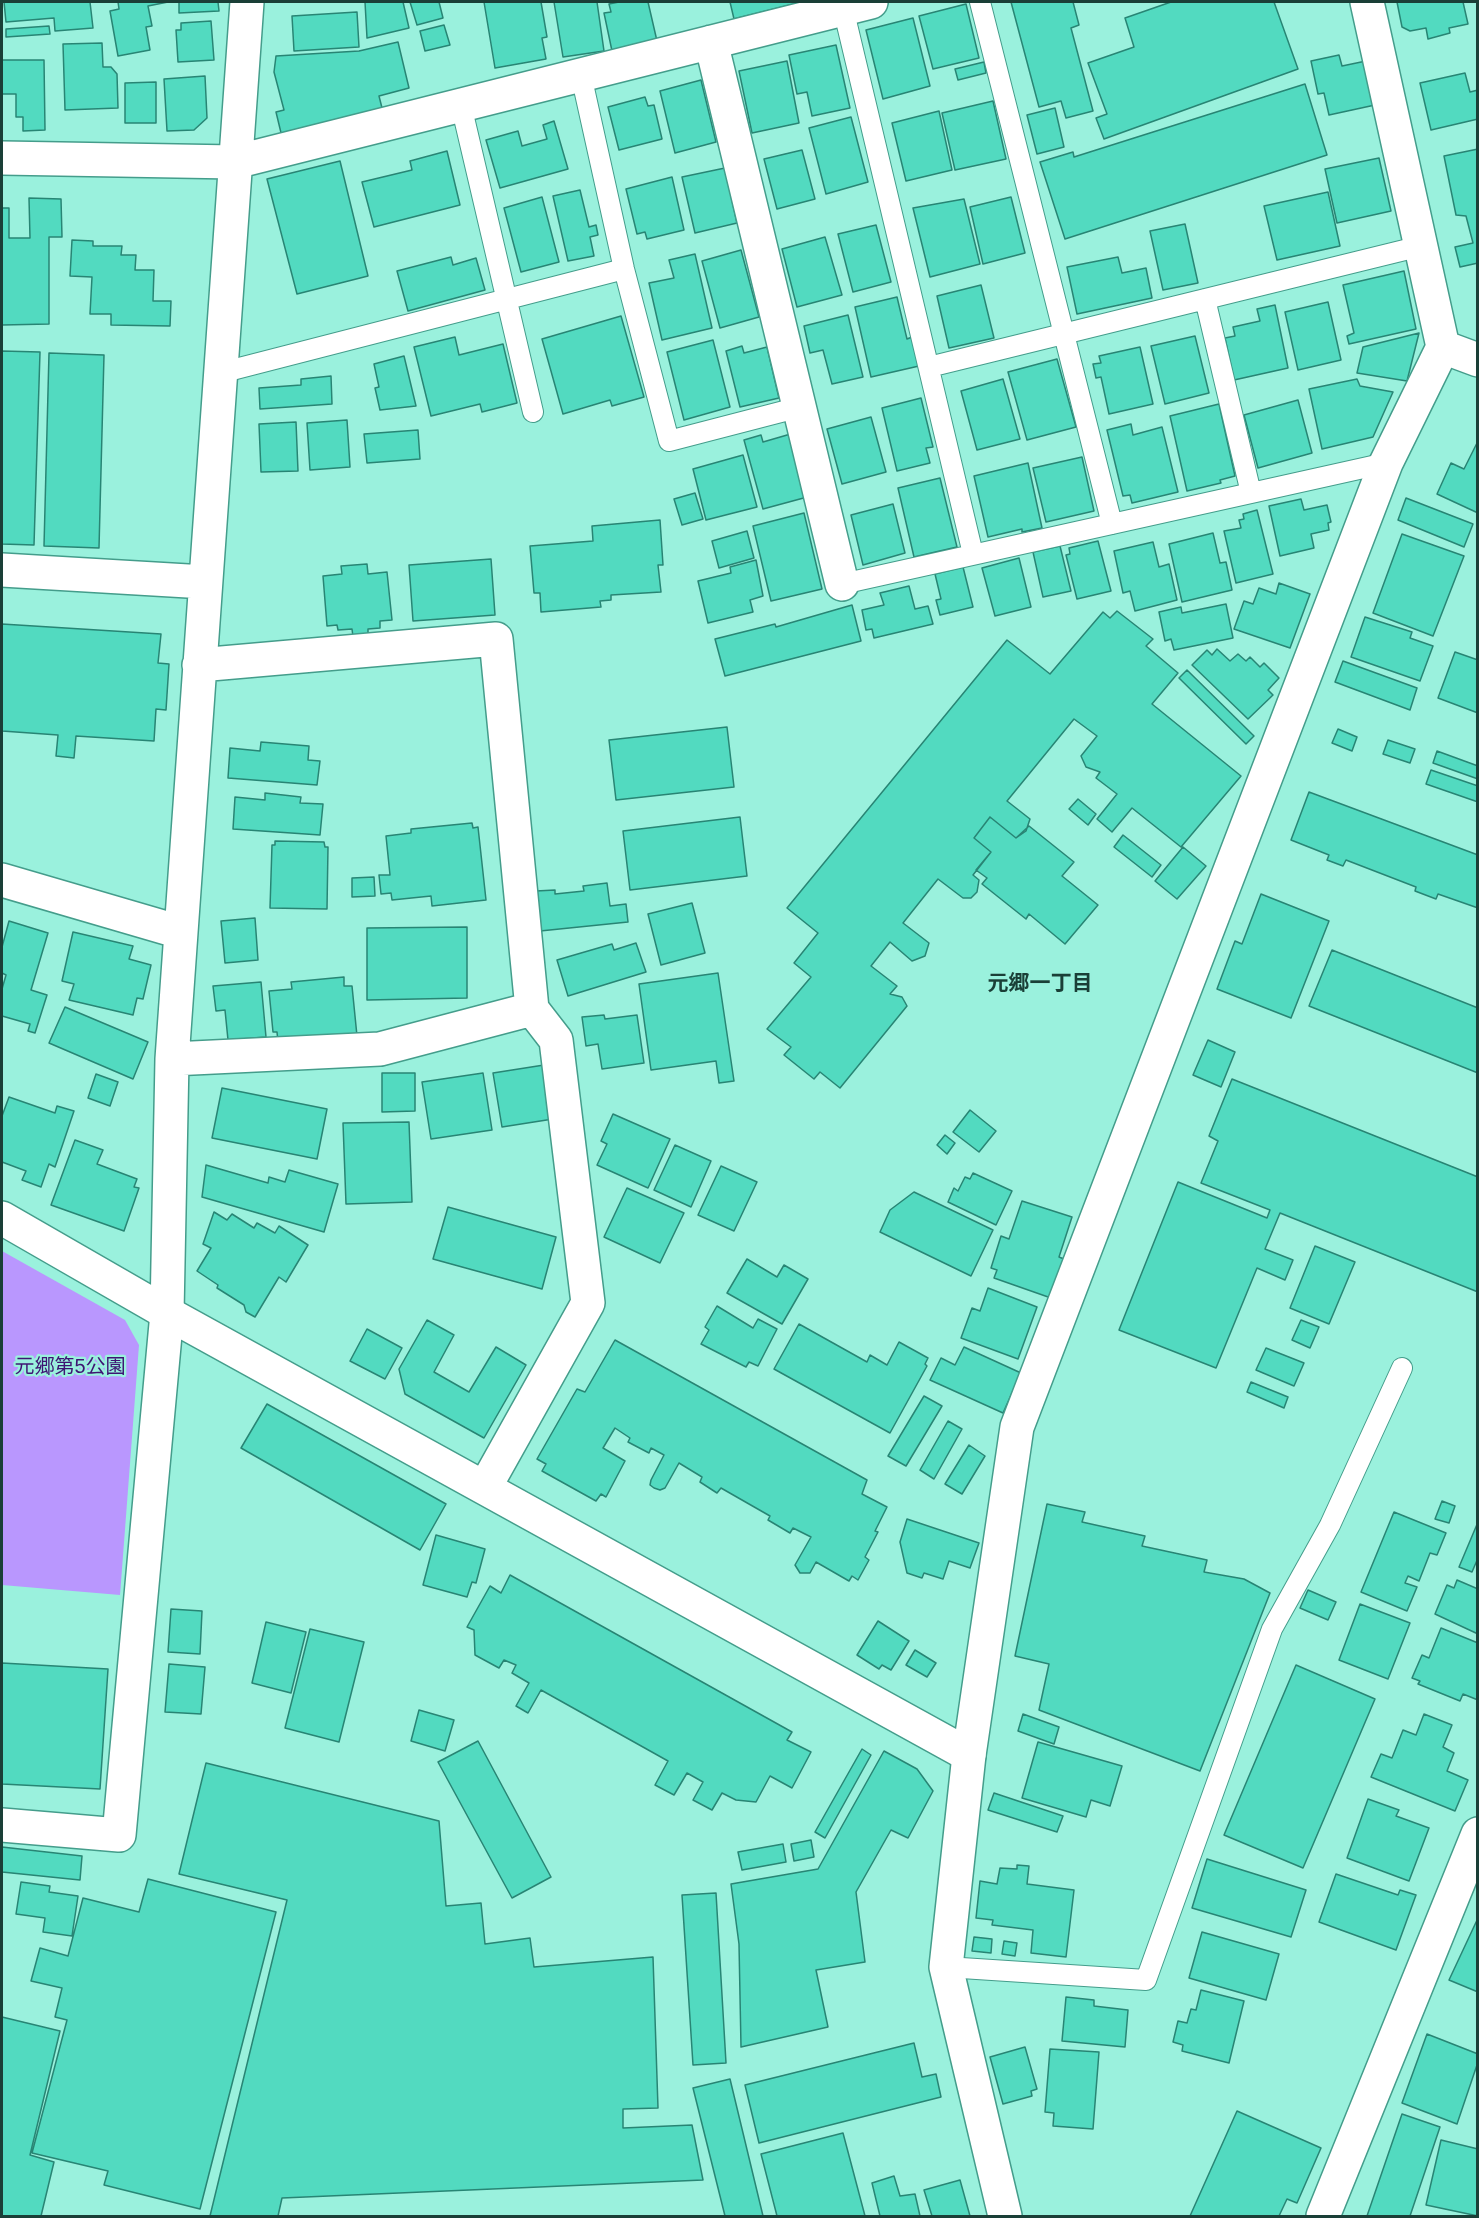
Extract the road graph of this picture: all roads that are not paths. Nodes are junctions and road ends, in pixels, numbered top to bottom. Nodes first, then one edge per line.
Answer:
1 (247, 2) edge
2 (980, 2) edge
3 (1367, 2) edge
4 (857, 5) edge
5 (711, 42) junction
6 (581, 75) junction
7 (461, 105) junction
8 (2, 158) edge
9 (235, 162) junction
10 (1421, 246) junction
11 (624, 269) junction
12 (506, 299) junction
13 (1205, 299) junction
14 (1064, 333) junction
15 (1443, 347) junction
16 (1478, 360) edge
17 (929, 368) junction
18 (220, 374) junction
19 (800, 407) junction
20 (533, 412) dead end
21 (1386, 463) junction
22 (1251, 493) junction
23 (1112, 524) junction
24 (973, 554) junction
25 (2, 570) edge
26 (205, 582) junction
27 (842, 584) joint
28 (199, 665) junction
29 (2, 880) edge
30 (180, 932) junction
31 (532, 1009) junction
32 (172, 1059) junction
33 (2, 1218) edge
34 (167, 1312) junction
35 (1402, 1368) dead end
36 (485, 1487) junction
37 (969, 1755) junction
38 (2, 1825) edge
39 (1478, 1833) edge
40 (946, 1967) junction
41 (1005, 2217) edge
42 (1323, 2217) edge

1 - 9 street
2 - 14 lane
3 - 10 street
4 - 5 street
4 - 17 lane
5 - 6 street
5 - 19 street
6 - 7 street
6 - 11 lane
7 - 9 street
7 - 12 lane
8 - 9 street
9 - 18 street
10 - 13 lane
10 - 15 street
11 - 12 lane
11 - 19 lane
12 - 18 lane
12 - 20 lane
13 - 14 lane
13 - 22 lane
14 - 17 lane
14 - 23 lane
15 - 16 street
15 - 21 street
17 - 24 lane
18 - 26 street
19 - 27 street
21 - 22 lane
21 - 37 street
22 - 23 lane
23 - 24 lane
24 - 27 lane
25 - 26 street
26 - 28 street
28 - 30 street
28 - 31 street
29 - 30 street
30 - 32 street
31 - 32 street
31 - 36 street
32 - 34 street
33 - 34 street
34 - 36 street
34 - 38 street
35 - 40 lane
36 - 37 street
37 - 40 street
39 - 42 street
40 - 41 street

